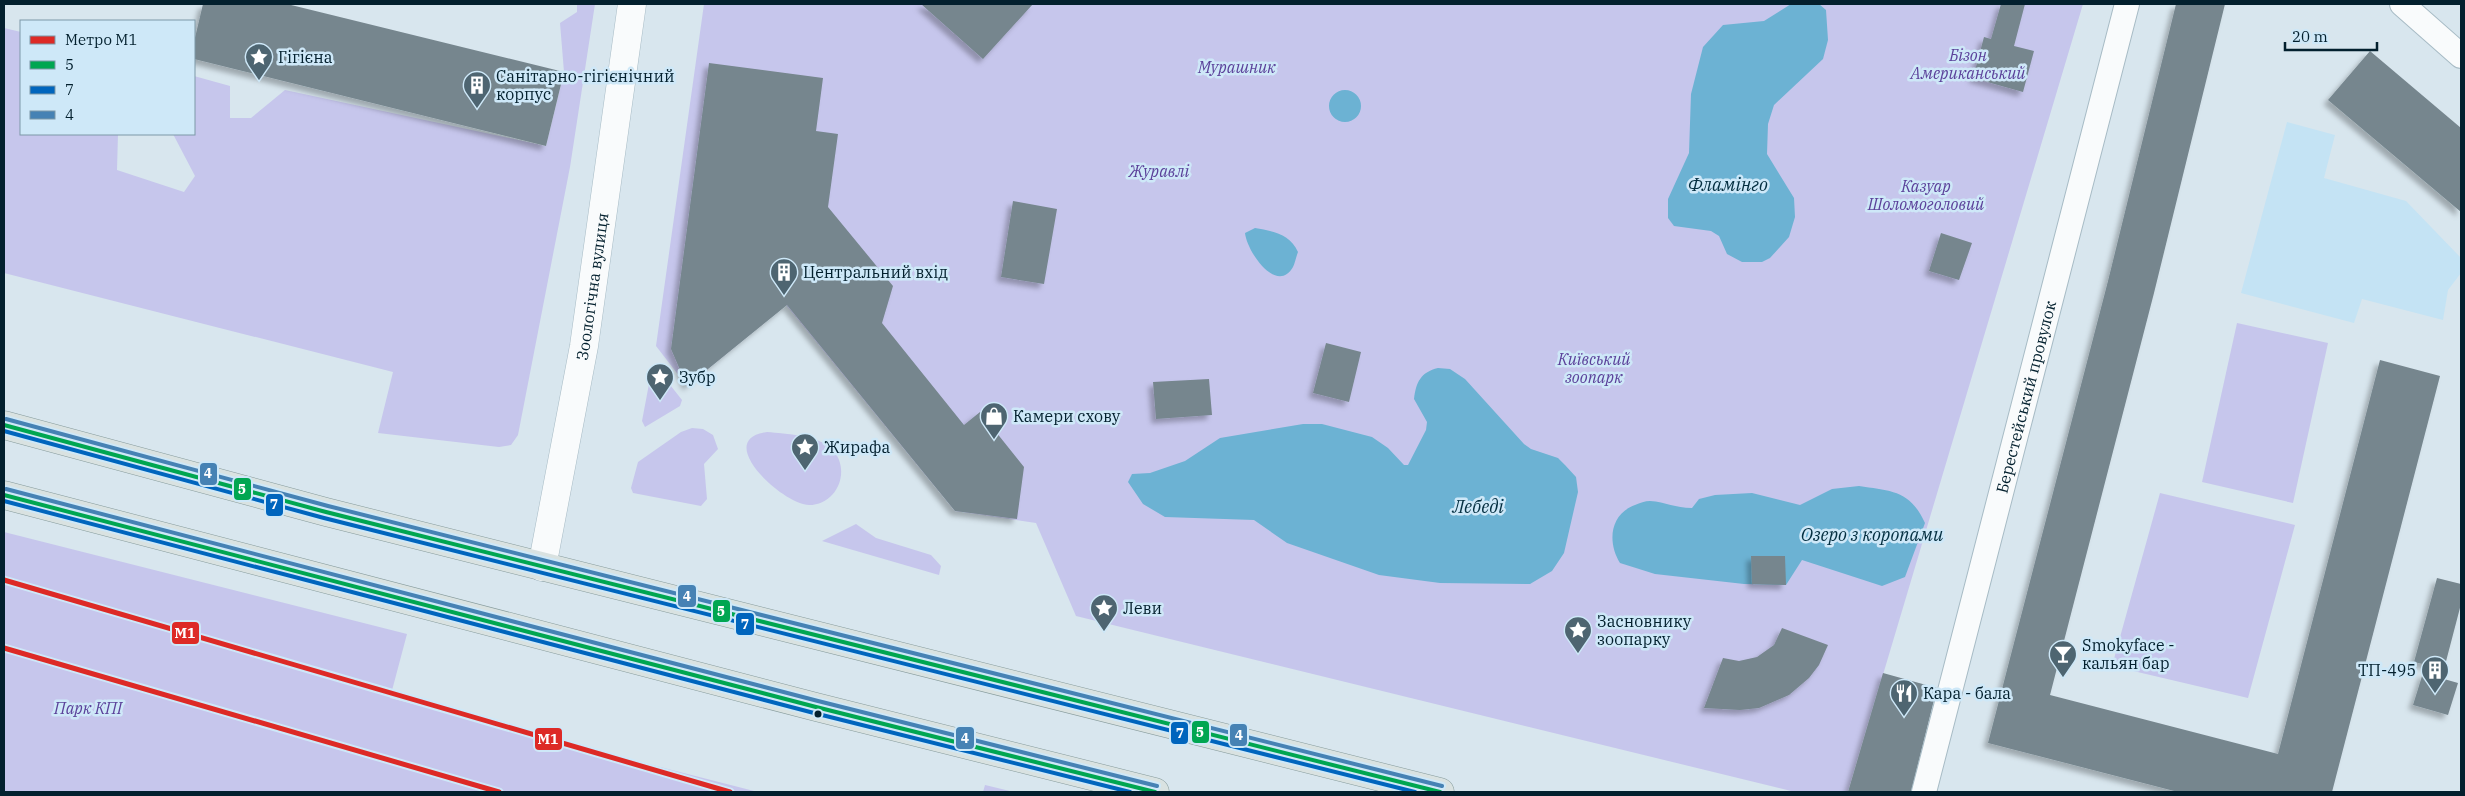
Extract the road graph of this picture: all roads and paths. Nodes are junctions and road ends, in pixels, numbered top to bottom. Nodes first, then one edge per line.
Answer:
1 (632, 4) edge
2 (2127, 4) edge
3 (2402, 4) edge
4 (2461, 56) edge
5 (4, 425) edge
6 (4, 495) edge
7 (542, 567) junction
8 (1155, 792) edge
9 (1440, 792) edge
10 (1924, 792) edge

1 - 7 street, Зоологічна вулиця
2 - 10 street, Берестейський провулок
3 - 4 street
5 - 7 main road
6 - 8 main road
7 - 9 main road

